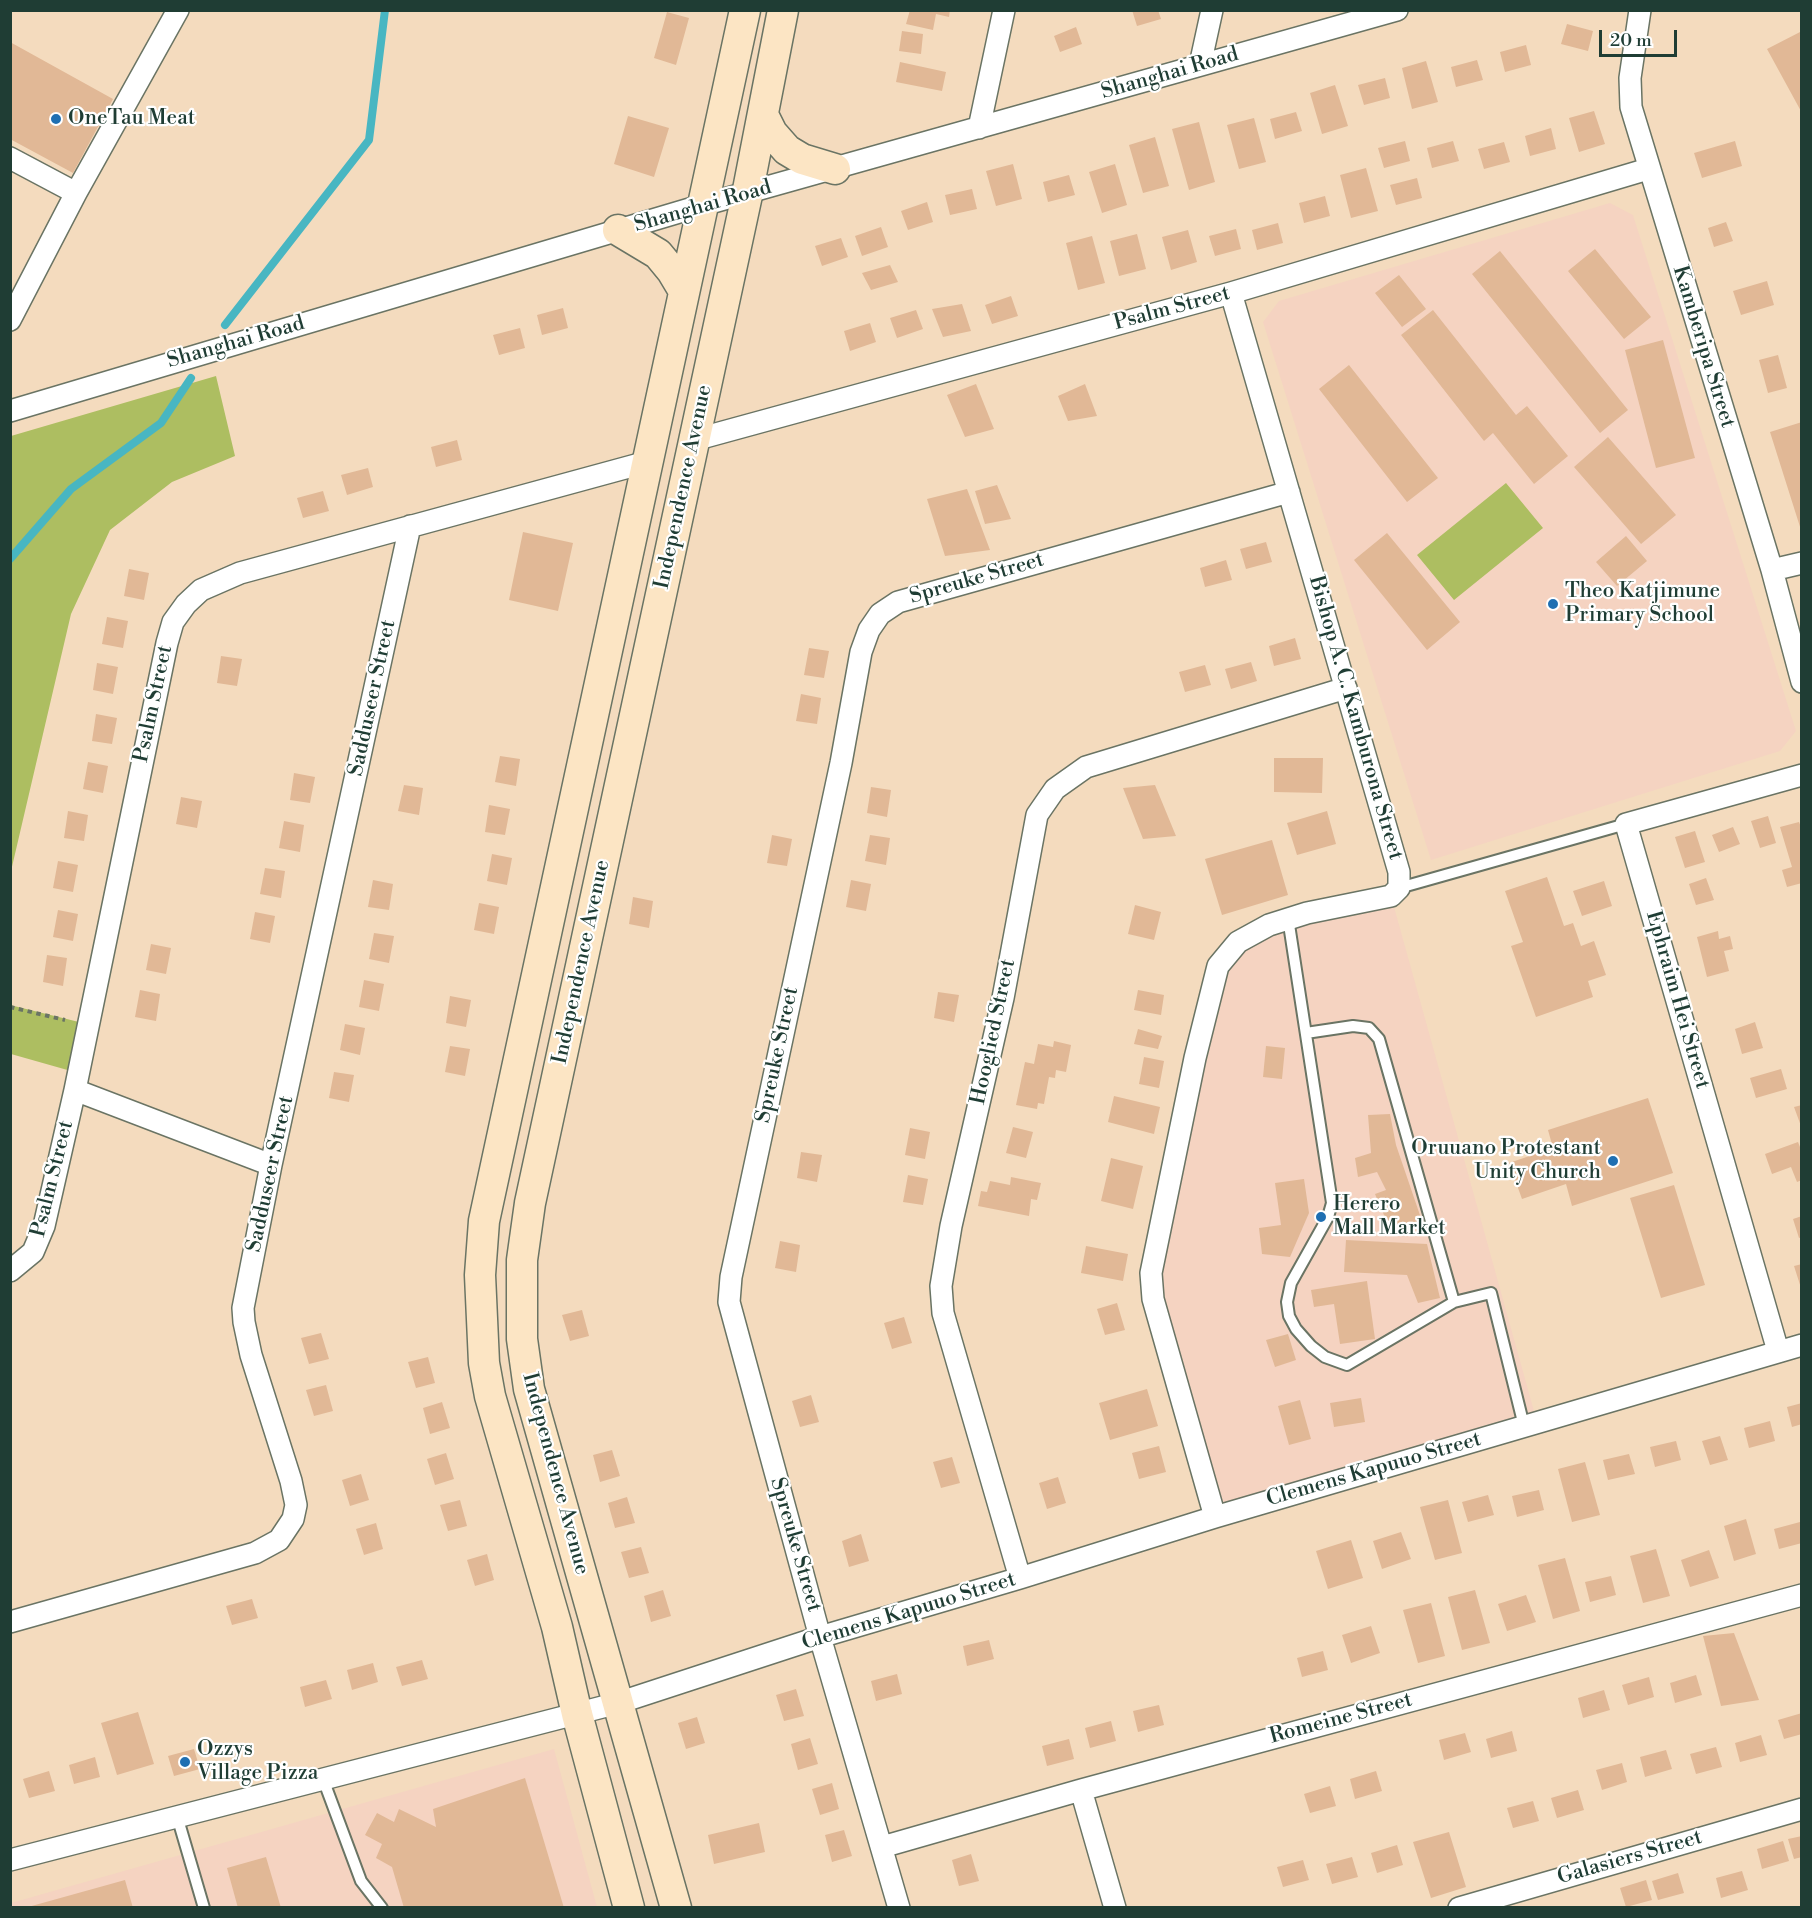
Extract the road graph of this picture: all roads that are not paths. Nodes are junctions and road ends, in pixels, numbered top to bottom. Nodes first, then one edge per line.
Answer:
1 (178, 10) edge
2 (745, 10) edge
3 (783, 10) edge
4 (1004, 10) edge
5 (1212, 10) edge
6 (1397, 10) edge
7 (1640, 10) edge
8 (1200, 65) junction
9 (763, 115) junction
10 (979, 128) junction
11 (10, 158) edge
12 (835, 169) junction
13 (1648, 169) junction
14 (76, 193) junction
15 (747, 195) junction
16 (703, 205) junction
17 (618, 230) junction
18 (684, 291) junction
19 (1231, 294) junction
20 (10, 320) edge
21 (10, 411) edge
22 (694, 440) junction
23 (647, 462) junction
24 (1289, 492) junction
25 (410, 526) junction
26 (1802, 562) edge
27 (1772, 570) junction
28 (1802, 682) edge
29 (1346, 688) junction
30 (1802, 775) edge
31 (1626, 824) junction
32 (1399, 888) junction
33 (1288, 918) junction
34 (1306, 1033) junction
35 (75, 1090) junction
36 (271, 1165) junction
37 (10, 1271) edge
38 (1454, 1302) junction
39 (1802, 1345) edge
40 (1778, 1351) junction
41 (1524, 1426) junction
42 (1215, 1517) junction
43 (1020, 1578) junction
44 (1802, 1595) edge
45 (10, 1622) edge
46 (820, 1637) junction
47 (618, 1703) junction
48 (577, 1714) junction
49 (323, 1779) junction
50 (1080, 1790) junction
51 (1802, 1809) edge
52 (177, 1816) junction
53 (882, 1847) junction
54 (10, 1860) edge
55 (204, 1908) edge
56 (382, 1908) edge
57 (629, 1908) edge
58 (676, 1908) edge
59 (899, 1908) edge
60 (1114, 1908) edge
61 (1459, 1908) edge

1 - 14 street
2 - 16 main road, Independence Avenue
3 - 9 main road, Independence Avenue
4 - 10 street
5 - 8 street
6 - 8 street, Shanghai Road
7 - 13 street, Kamberipa Street
8 - 10 street, Shanghai Road
9 - 12 main road
9 - 15 main road, Independence Avenue
10 - 12 street, Shanghai Road
11 - 14 street
12 - 15 street, Shanghai Road
13 - 19 street, Psalm Street
13 - 27 street, Kamberipa Street
14 - 20 street
15 - 16 street, Shanghai Road
15 - 22 main road, Independence Avenue
16 - 17 street, Shanghai Road
16 - 18 main road, Independence Avenue
17 - 18 main road
17 - 21 street, Shanghai Road
18 - 23 main road, Independence Avenue
19 - 22 street, Psalm Street
19 - 24 street, Bishop A. C. Kamburona Street
22 - 47 main road, Independence Avenue
23 - 25 street, Psalm Street
23 - 48 main road, Independence Avenue
24 - 29 street, Bishop A. C. Kamburona Street
24 - 46 street, Spreuke Street
25 - 35 street, Psalm Street
25 - 36 street, Sadduseer Street
26 - 27 street
27 - 28 street, Kamberipa Street
29 - 32 street, Bishop A. C. Kamburona Street
29 - 43 street, Hooglied Street
30 - 31 street
31 - 32 lane
31 - 40 street, Ephraim Hei Street
32 - 33 street, Bishop A. C. Kamburona Street
33 - 34 lane
33 - 42 street, Bishop A. C. Kamburona Street
34 - 38 lane
34 - 38 lane
35 - 36 street
35 - 37 street, Psalm Street
36 - 45 street, Sadduseer Street
38 - 41 lane
39 - 40 street, Clemens Kapuuo Street
40 - 41 street, Clemens Kapuuo Street
41 - 42 street, Clemens Kapuuo Street
42 - 43 street, Clemens Kapuuo Street
43 - 46 street, Clemens Kapuuo Street
44 - 50 street, Romeine Street
46 - 47 street, Clemens Kapuuo Street
46 - 53 street, Spreuke Street
47 - 48 street, Clemens Kapuuo Street
47 - 58 main road, Independence Avenue
48 - 49 street, Clemens Kapuuo Street
48 - 57 main road, Independence Avenue
49 - 52 street, Clemens Kapuuo Street
49 - 56 lane
50 - 53 street, Romeine Street
50 - 60 street
51 - 61 street, Galasiers Street
52 - 54 street, Clemens Kapuuo Street
52 - 55 lane
53 - 59 street, Spreuke Street

